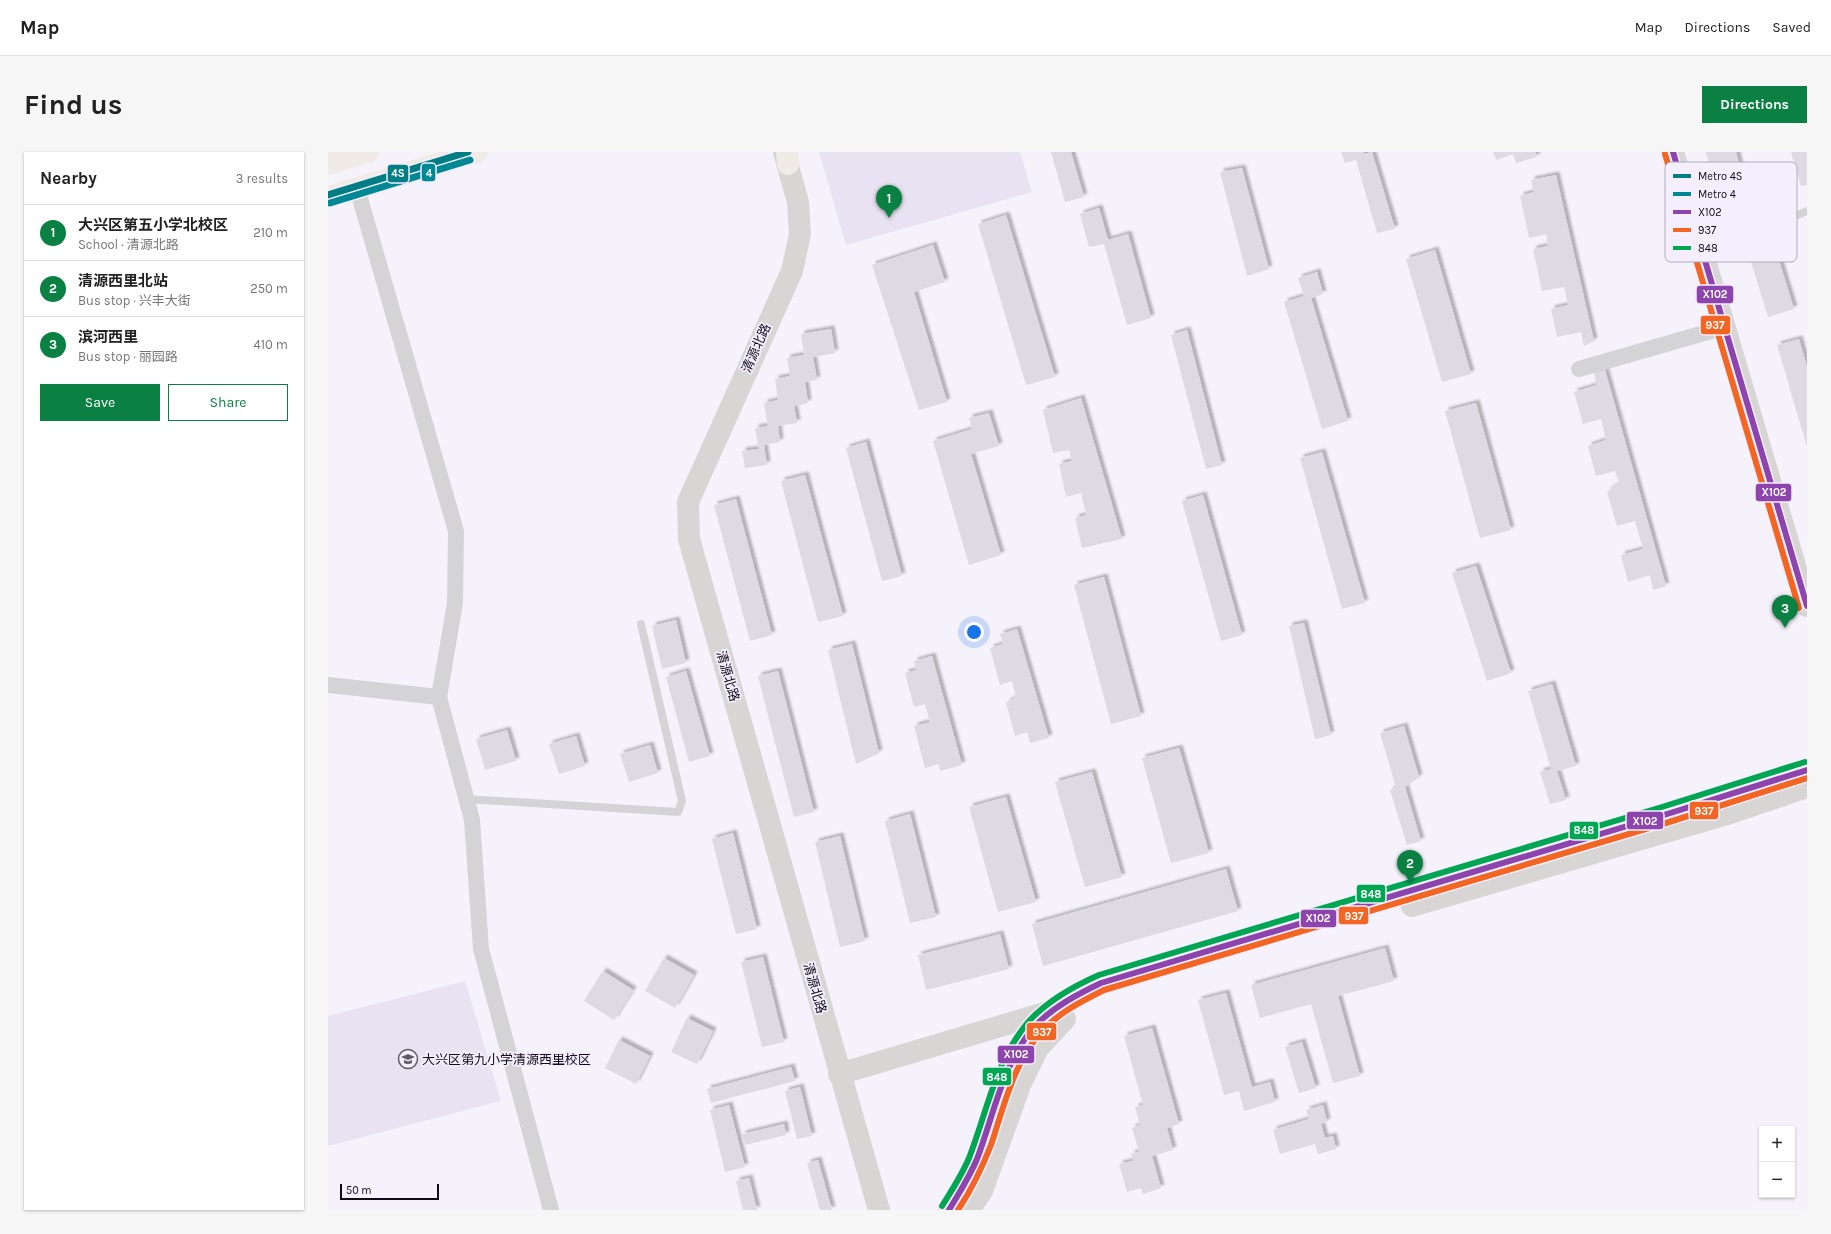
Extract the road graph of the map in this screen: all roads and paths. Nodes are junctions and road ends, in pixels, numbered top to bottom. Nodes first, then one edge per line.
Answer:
1 (368, 152) edge
2 (477, 152) edge
3 (1673, 152) edge
4 (786, 156) edge
5 (1676, 162) edge
6 (328, 164) edge
7 (357, 188) junction
8 (328, 197) edge
9 (1807, 211) edge
10 (1797, 215) edge
11 (1706, 262) edge
12 (1725, 327) junction
13 (1579, 369) dead end
14 (1807, 606) edge
15 (641, 624) dead end
16 (328, 685) edge
17 (439, 697) junction
18 (1807, 770) edge
19 (1807, 787) edge
20 (466, 799) junction
21 (1053, 1011) junction
22 (839, 1074) junction
23 (551, 1210) edge
24 (879, 1210) edge
25 (949, 1210) edge
26 (969, 1210) edge

1 - 6 main road
2 - 7 main road
3 - 5 main road
4 - 22 main road, 清源北路
7 - 8 main road
7 - 17 street
9 - 10 lane
11 - 12 main road
12 - 13 street
12 - 14 main road
15 - 20 lane
16 - 17 street
17 - 20 street
18 - 21 main road
19 - 26 main road
20 - 23 street
21 - 22 main road
21 - 25 main road
22 - 24 main road, 清源北路

